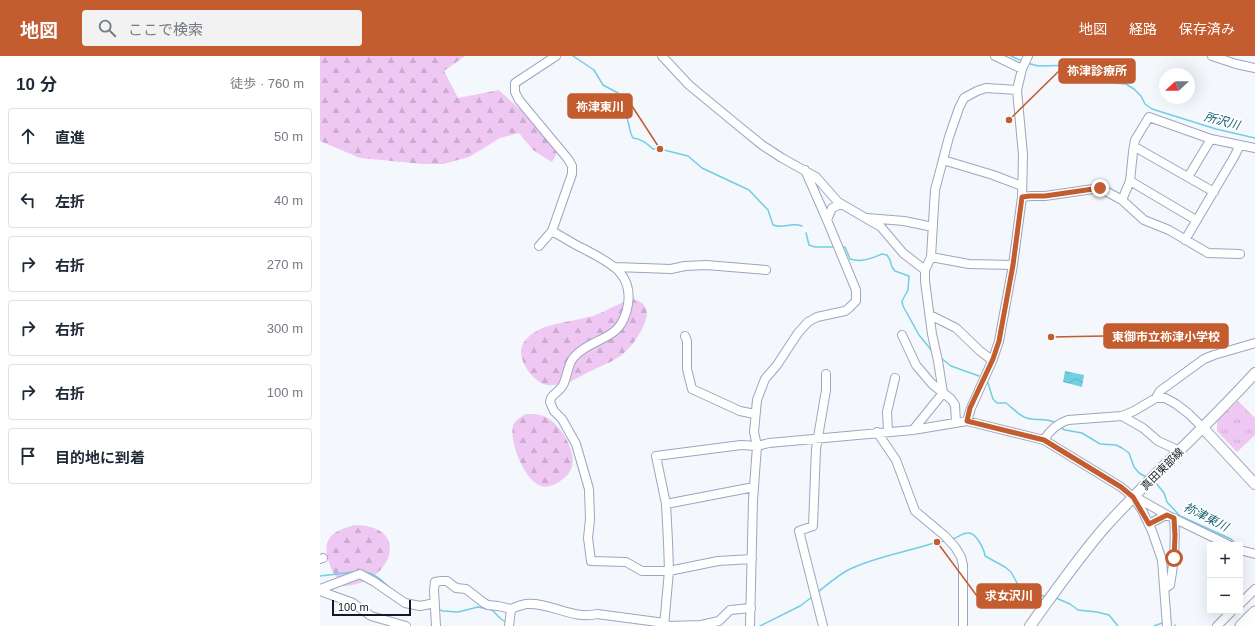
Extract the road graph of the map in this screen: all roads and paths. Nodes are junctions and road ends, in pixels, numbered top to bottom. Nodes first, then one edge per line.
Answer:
1 (556, 56) edge
2 (662, 56) edge
3 (995, 56) edge
4 (1212, 56) edge
5 (1027, 57) edge
6 (1255, 68) edge
7 (1022, 69) junction
8 (1017, 90) junction
9 (1211, 139) junction
10 (1240, 145) junction
11 (1135, 147) junction
12 (1255, 148) edge
13 (942, 160) junction
14 (805, 170) junction
15 (1188, 177) junction
16 (1130, 181) junction
17 (1022, 186) junction
18 (1214, 192) junction
19 (1022, 197) junction
20 (1122, 200) junction
21 (841, 204) junction
22 (866, 218) junction
23 (827, 220) junction
24 (1196, 220) junction
25 (933, 227) junction
26 (552, 231) junction
27 (1185, 240) junction
28 (539, 246) dead end
29 (1240, 254) dead end
30 (931, 257) junction
31 (1013, 265) junction
32 (615, 267) junction
33 (766, 270) dead end
34 (925, 270) junction
35 (930, 315) junction
36 (902, 335) dead end
37 (685, 336) dead end
38 (1255, 343) edge
39 (992, 360) junction
40 (1255, 373) edge
41 (826, 374) dead end
42 (895, 378) dead end
43 (943, 393) junction
44 (1156, 398) junction
45 (755, 414) junction
46 (1122, 416) junction
47 (967, 421) junction
48 (956, 423) junction
49 (1203, 428) junction
50 (914, 430) junction
51 (878, 432) junction
52 (888, 432) junction
53 (817, 439) junction
54 (1044, 440) junction
55 (757, 446) junction
56 (1180, 451) junction
57 (1255, 484) edge
58 (754, 487) junction
59 (1136, 498) junction
60 (666, 504) junction
61 (1171, 517) junction
62 (1149, 524) junction
63 (1223, 542) edge
64 (1243, 551) edge
65 (1255, 554) edge
66 (752, 560) junction
67 (669, 571) junction
68 (1164, 587) junction
69 (1255, 589) edge
70 (320, 590) edge
71 (1243, 601) edge
72 (435, 604) junction
73 (751, 608) junction
74 (511, 609) junction
75 (1255, 612) edge
76 (1229, 614) edge
77 (665, 624) edge
78 (406, 626) edge
79 (436, 626) edge
80 (509, 626) edge
81 (750, 626) edge
82 (823, 626) edge
83 (963, 626) edge
84 (1030, 626) edge
85 (1167, 626) edge
86 (1217, 626) edge
87 (1242, 626) edge

1 - 26 street
2 - 14 street
3 - 7 street
4 - 6 street
5 - 7 street
7 - 8 street
8 - 13 street
8 - 17 street
9 - 10 street
9 - 11 street
9 - 15 street
10 - 12 street
10 - 18 street
11 - 15 street
11 - 16 street
13 - 17 street
13 - 25 street
14 - 21 street
14 - 23 street
15 - 18 street
16 - 20 street
16 - 24 street
17 - 19 street
18 - 24 street
19 - 20 street
19 - 31 street
20 - 27 street
21 - 22 street
21 - 23 street
22 - 25 street
22 - 34 street
23 - 45 street
24 - 27 street
25 - 30 street
26 - 28 street
26 - 32 street
27 - 29 street
30 - 31 street
30 - 34 street
31 - 39 street
32 - 33 street
32 - 67 street
34 - 35 street
35 - 39 street
35 - 43 street
36 - 43 street
37 - 45 street
38 - 44 street
39 - 47 street
40 - 49 main road, 真田東部線
41 - 53 street
42 - 52 street
43 - 48 street
43 - 50 street
44 - 46 street
44 - 49 street
45 - 55 street
46 - 54 street
46 - 56 street
47 - 48 street
47 - 54 street
48 - 50 street
49 - 56 main road, 真田東部線
49 - 57 main road
50 - 52 street
51 - 52 street
51 - 53 street
51 - 83 street
53 - 55 street
53 - 82 street
54 - 59 street
55 - 58 street
55 - 60 street
56 - 59 main road, 真田東部線
58 - 60 street
58 - 66 street
59 - 61 street
59 - 62 street
59 - 84 main road, 真田東部線
60 - 67 street
61 - 62 street
61 - 63 street
61 - 68 street
62 - 68 street
64 - 65 street
66 - 67 street
66 - 73 street
67 - 77 street
68 - 85 street
69 - 71 street
70 - 72 street
70 - 78 street
72 - 74 street
72 - 79 street
73 - 77 street
73 - 81 street
74 - 77 street
74 - 80 street
75 - 87 highway
76 - 86 street

